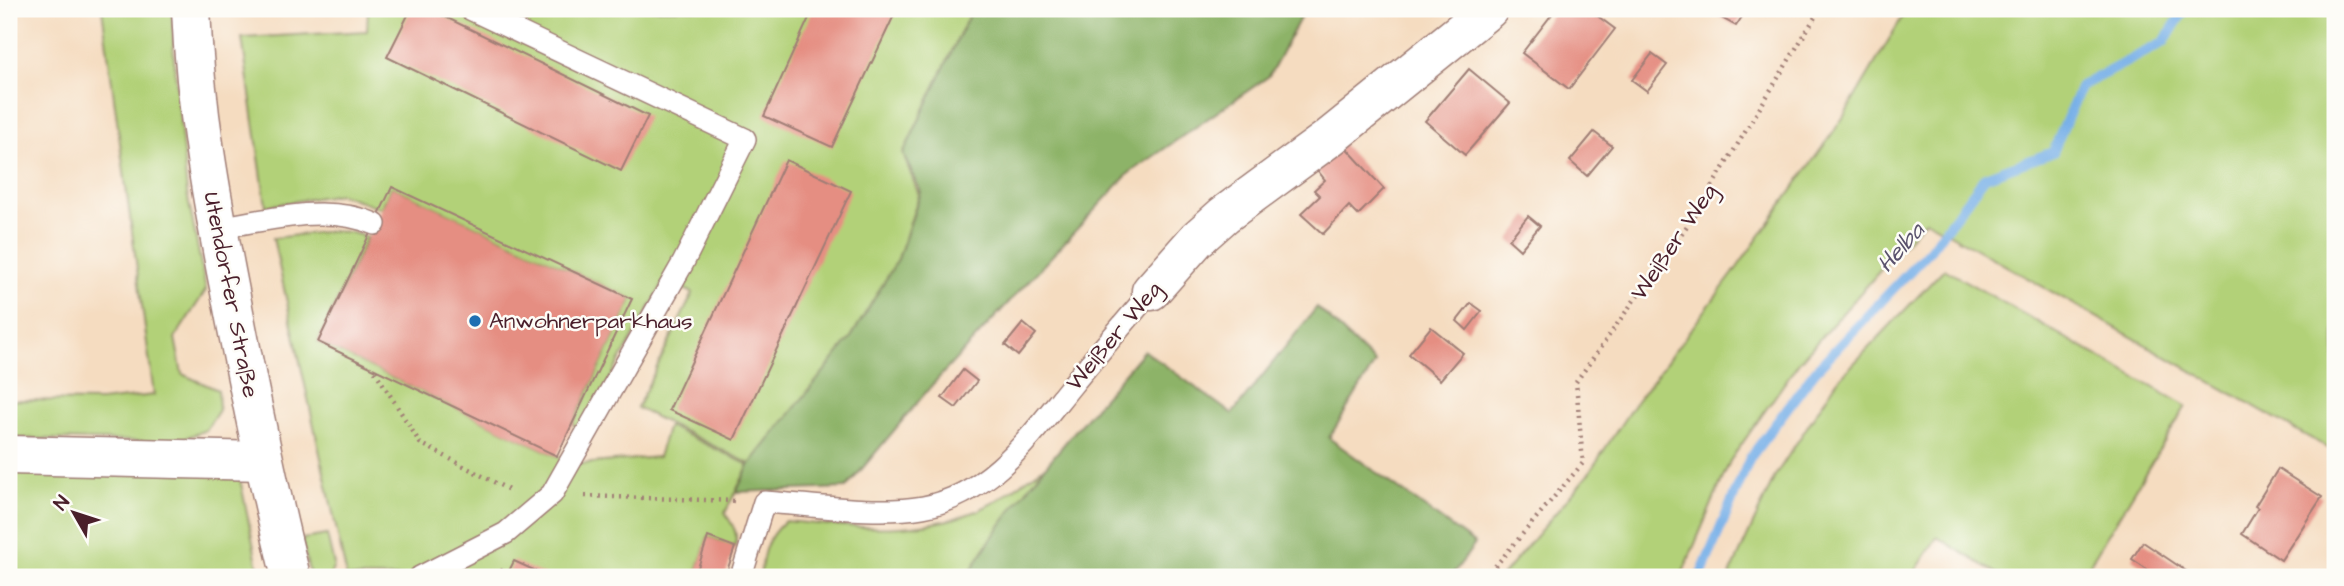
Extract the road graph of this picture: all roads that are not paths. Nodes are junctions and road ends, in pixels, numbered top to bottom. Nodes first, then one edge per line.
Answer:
1 (191, 9) edge
2 (470, 9) edge
3 (1489, 9) edge
4 (376, 223) dead end
5 (217, 228) junction
6 (1150, 291) joint
7 (9, 455) edge
8 (263, 461) junction
9 (291, 577) edge
10 (420, 577) edge
11 (741, 577) edge

1 - 5 street, Utendorfer Straße
2 - 10 lane
3 - 6 street, Weißer Weg
4 - 5 lane
5 - 8 street, Utendorfer Straße
6 - 11 lane, Weißer Weg
7 - 8 street
8 - 9 street, Utendorfer Straße

